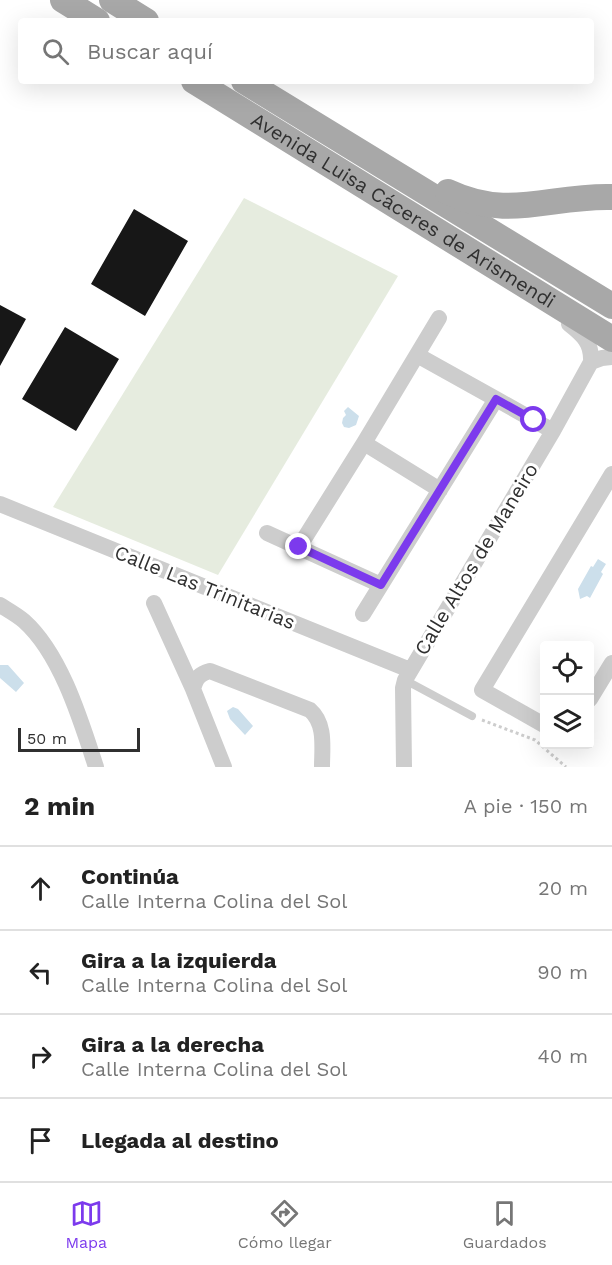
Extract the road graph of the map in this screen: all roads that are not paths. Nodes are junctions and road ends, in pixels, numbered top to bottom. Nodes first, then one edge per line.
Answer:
1 (63, 0) edge
2 (112, 0) edge
3 (92, 18) edge
4 (141, 18) edge
5 (199, 84) edge
6 (249, 84) edge
7 (345, 143) junction
8 (612, 197) edge
9 (512, 278) junction
10 (612, 306) edge
11 (439, 318) dead end
12 (612, 339) edge
13 (417, 355) junction
14 (612, 357) edge
15 (591, 362) junction
16 (496, 399) junction
17 (553, 431) junction
18 (364, 443) junction
19 (612, 474) edge
20 (440, 490) junction
21 (0, 504) edge
22 (267, 533) dead end
23 (299, 547) junction
24 (381, 585) junction
25 (154, 603) dead end
26 (0, 605) edge
27 (363, 614) dead end
28 (612, 663) edge
29 (407, 675) junction
30 (193, 689) junction
31 (592, 695) edge
32 (472, 716) road end
33 (540, 723) edge
34 (86, 735) junction
35 (86, 767) edge
36 (96, 767) edge
37 (224, 767) edge
38 (322, 767) edge
39 (404, 767) edge

1 - 3 main road
2 - 4 main road
5 - 9 main road, Avenida Luisa Cáceres de Arismendi
6 - 7 main road, Avenida Luisa Cáceres de Arismendi
7 - 8 main road
7 - 10 main road, Avenida Luisa Cáceres de Arismendi
9 - 12 main road, Avenida Luisa Cáceres de Arismendi
9 - 15 street
11 - 13 street
13 - 16 street
13 - 18 street
14 - 15 street
15 - 17 street, Calle Altos de Maneiro
16 - 17 street
16 - 20 street
17 - 29 street, Calle Altos de Maneiro
18 - 20 street
18 - 23 street
19 - 33 street
20 - 24 street
21 - 29 street, Calle Las Trinitarias
22 - 23 street
23 - 24 street
24 - 27 street
25 - 30 street
26 - 34 street
28 - 31 street
29 - 32 lane
29 - 39 street, Calle Altos de Maneiro
30 - 37 street
30 - 38 street
34 - 35 street
34 - 36 street

